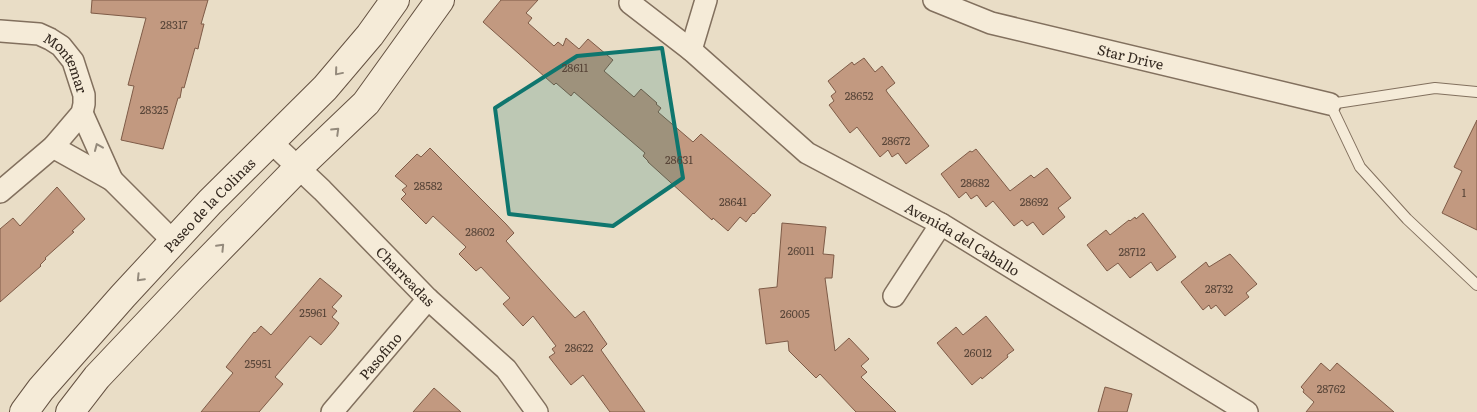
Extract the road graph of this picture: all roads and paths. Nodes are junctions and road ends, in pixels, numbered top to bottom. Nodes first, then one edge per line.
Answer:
1 (395, 0) edge
2 (440, 0) edge
3 (706, 0) edge
4 (934, 0) edge
5 (630, 3) dead end
6 (0, 30) edge
7 (691, 50) junction
8 (1477, 92) edge
9 (1330, 104) junction
10 (82, 113) junction
11 (270, 142) junction
12 (53, 147) junction
13 (298, 168) junction
14 (112, 180) junction
15 (0, 192) edge
16 (941, 224) junction
17 (174, 242) junction
18 (1477, 285) edge
19 (894, 296) dead end
20 (428, 299) junction
21 (97, 377) junction
22 (24, 412) edge
23 (70, 412) edge
24 (332, 412) edge
25 (537, 412) edge
26 (1247, 412) edge

1 -> 11 main road, Paseo de la Colinas
13 -> 2 main road
3 - 7 street
4 - 9 street, Star Drive
5 - 7 street, Avenida del Caballo
6 - 10 street, Montemar
7 - 16 street, Avenida del Caballo
8 - 9 lane
9 - 18 lane
10 - 12 street, Montemar
14 -> 10 street
11 - 13 street, Charreadas
11 - 17 main road, Paseo de la Colinas
12 - 14 street
12 - 15 street, Montemar
13 - 20 street, Charreadas
21 -> 13 main road
14 - 17 street
16 - 19 street
16 - 26 street, Avenida del Caballo
17 - 21 main road
17 -> 22 main road, Paseo de la Colinas
20 - 24 street, Pasofino
20 - 25 street, Charreadas
21 - 23 main road

